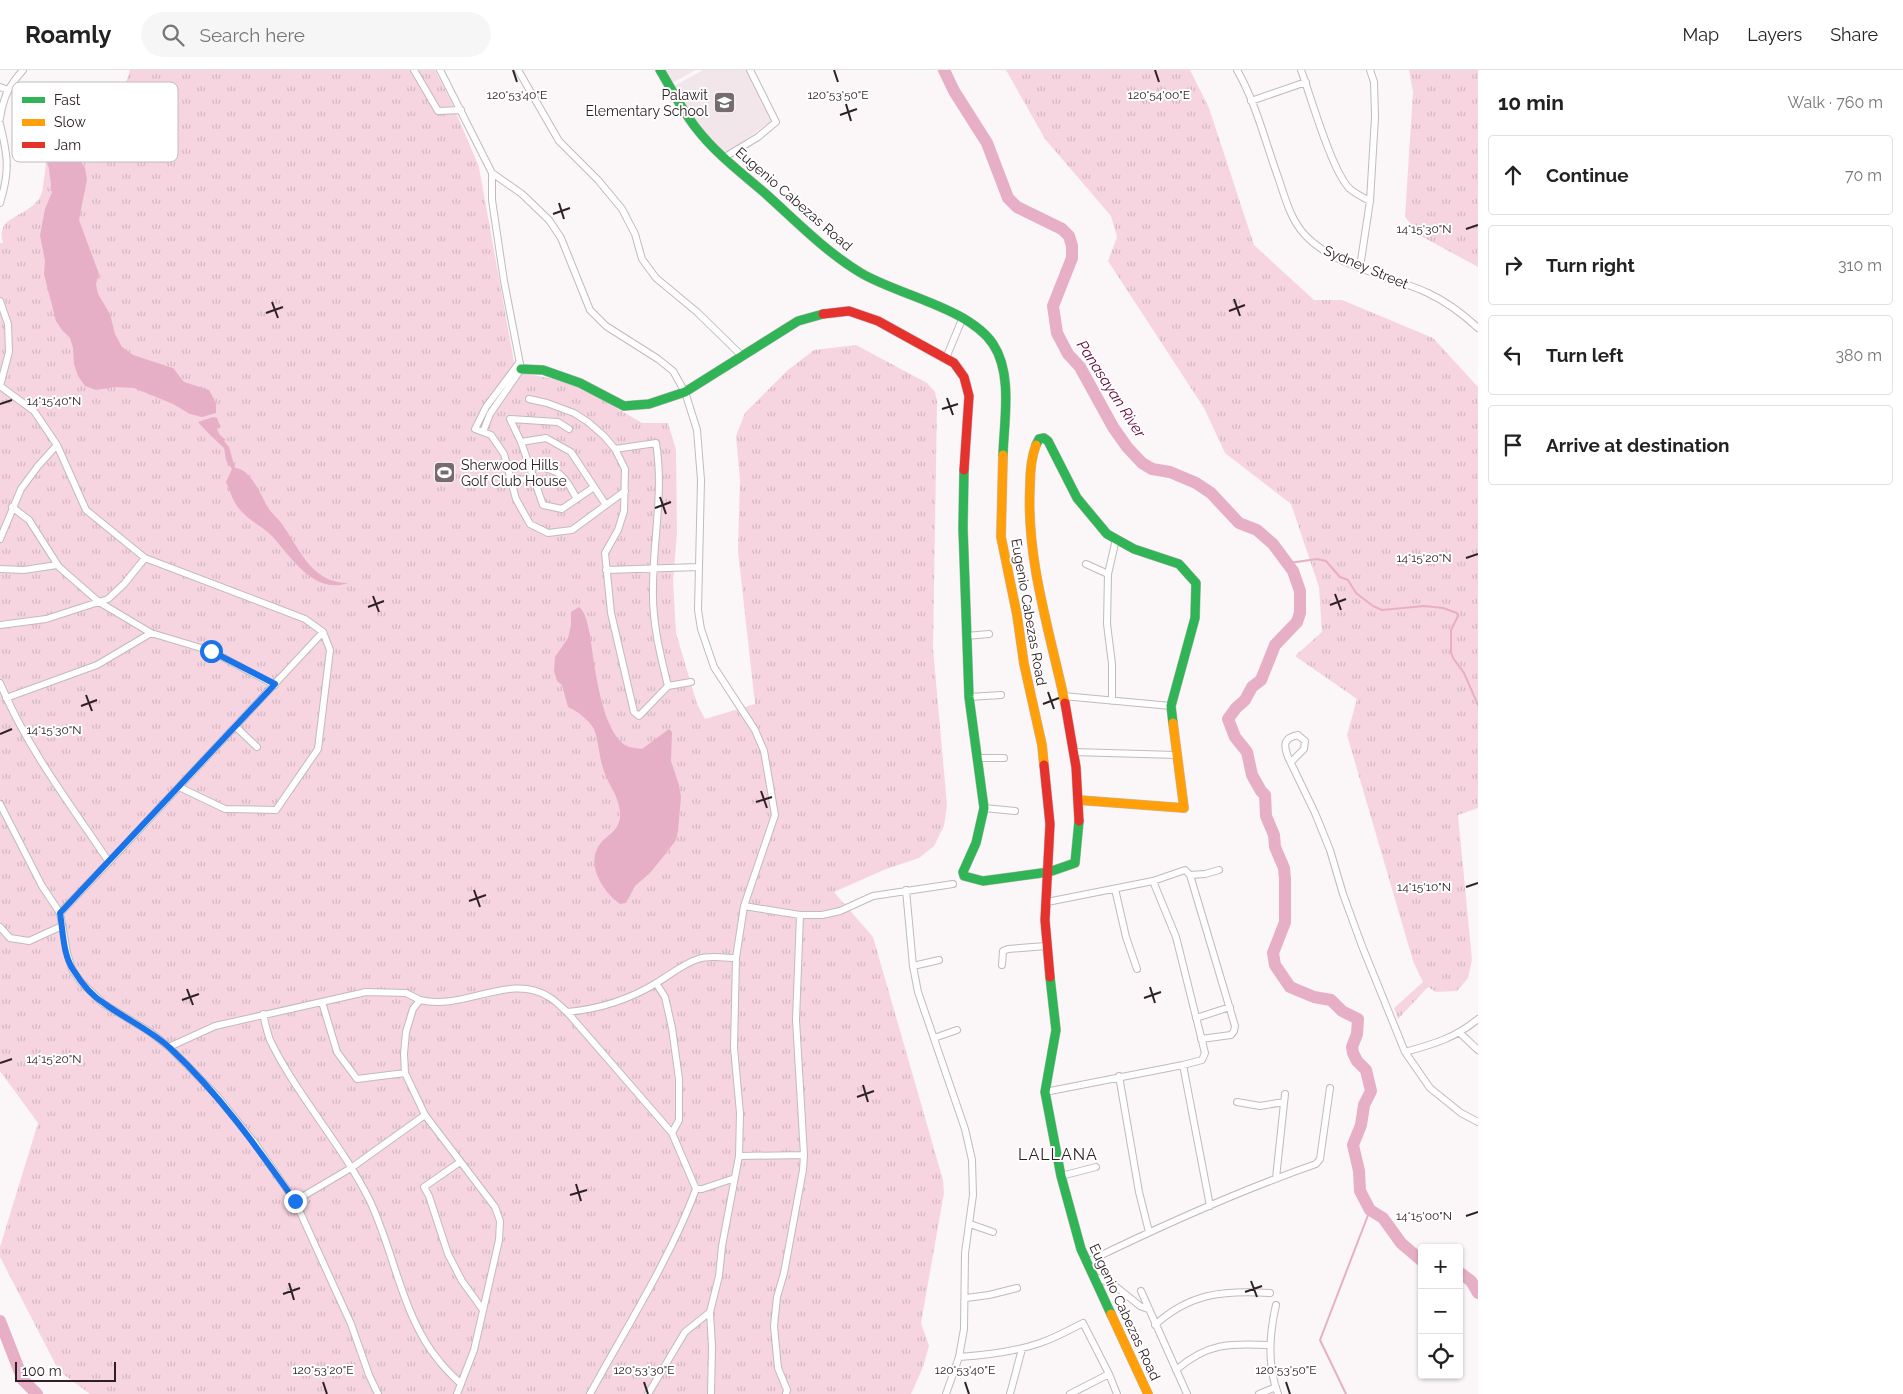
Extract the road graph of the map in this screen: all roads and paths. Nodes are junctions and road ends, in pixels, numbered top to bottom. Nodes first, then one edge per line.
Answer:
1 (23, 70) edge
2 (414, 70) edge
3 (440, 70) edge
4 (518, 70) edge
5 (660, 70) edge
6 (750, 70) edge
7 (1238, 70) edge
8 (1301, 70) edge
9 (1370, 70) edge
10 (14, 82) edge
11 (1306, 82) junction
12 (12, 85) edge
13 (0, 87) edge
14 (8, 90) junction
15 (1251, 101) junction
16 (461, 110) junction
17 (0, 119) edge
18 (0, 124) edge
19 (725, 158) junction
20 (492, 173) junction
21 (1370, 201) junction
22 (0, 203) edge
23 (1360, 267) junction
24 (0, 301) edge
25 (963, 317) junction
26 (1478, 328) edge
27 (742, 356) junction
28 (946, 358) junction
29 (520, 366) junction
30 (685, 392) junction
31 (529, 399) dead end
32 (569, 429) dead end
33 (483, 432) junction
34 (521, 442) junction
35 (57, 445) junction
36 (615, 449) junction
37 (530, 465) junction
38 (535, 479) junction
39 (511, 480) junction
40 (594, 487) junction
41 (625, 491) junction
42 (577, 499) junction
43 (606, 505) junction
44 (12, 508) junction
45 (0, 539) edge
46 (1116, 539) junction
47 (145, 558) junction
48 (1086, 564) dead end
49 (57, 565) junction
50 (699, 566) junction
51 (653, 568) junction
52 (0, 569) edge
53 (606, 570) junction
54 (1108, 574) junction
55 (99, 602) junction
56 (0, 625) edge
57 (323, 632) junction
58 (151, 633) junction
59 (989, 634) dead end
60 (966, 636) junction
61 (691, 682) dead end
62 (0, 683) edge
63 (275, 684) junction
64 (668, 686) junction
65 (1001, 695) dead end
66 (1063, 696) junction
67 (969, 697) junction
68 (6, 698) junction
69 (1112, 701) junction
70 (1171, 706) junction
71 (236, 726) junction
72 (257, 747) dead end
73 (1072, 752) junction
74 (1176, 754) junction
75 (978, 758) junction
76 (1004, 758) dead end
77 (1291, 762) dead end
78 (179, 787) junction
79 (1078, 800) junction
80 (0, 804) edge
81 (984, 808) junction
82 (1015, 811) dead end
83 (109, 862) junction
84 (1219, 870) dead end
85 (1049, 872) junction
86 (1190, 875) junction
87 (1153, 881) junction
88 (953, 884) dead end
89 (1115, 889) junction
90 (906, 890) junction
91 (1047, 902) junction
92 (744, 906) junction
93 (60, 913) junction
94 (800, 915) junction
95 (62, 926) junction
96 (0, 927) edge
97 (1046, 946) junction
98 (736, 958) junction
99 (939, 960) dead end
100 (1002, 965) dead end
101 (913, 966) junction
102 (1136, 969) dead end
103 (656, 983) junction
104 (420, 1000) junction
105 (322, 1002) junction
106 (1230, 1007) junction
107 (567, 1012) junction
108 (263, 1014) junction
109 (1196, 1018) junction
110 (1478, 1019) edge
111 (957, 1030) dead end
112 (1460, 1033) junction
113 (934, 1038) junction
114 (1201, 1039) junction
115 (170, 1048) junction
116 (1478, 1050) edge
117 (1405, 1052) junction
118 (1183, 1065) junction
119 (405, 1073) junction
120 (1119, 1076) junction
121 (1330, 1088) dead end
122 (1045, 1092) junction
123 (1237, 1102) dead end
124 (425, 1116) junction
125 (1478, 1122) edge
126 (672, 1133) junction
127 (804, 1155) junction
128 (739, 1156) junction
129 (460, 1162) junction
130 (1096, 1166) dead end
131 (351, 1168) junction
132 (1061, 1176) junction
133 (735, 1178) junction
134 (1276, 1178) junction
135 (696, 1189) junction
136 (295, 1201) junction
137 (1210, 1206) junction
138 (970, 1224) junction
139 (993, 1232) dead end
140 (1149, 1232) junction
141 (1087, 1262) junction
142 (1093, 1276) junction
143 (1017, 1288) dead end
144 (1141, 1291) dead end
145 (1270, 1293) dead end
146 (966, 1298) junction
147 (1276, 1305) dead end
148 (1148, 1309) junction
149 (483, 1310) junction
150 (710, 1312) junction
151 (1155, 1325) junction
152 (1269, 1345) junction
153 (1022, 1349) junction
154 (960, 1357) junction
155 (1176, 1370) junction
156 (1109, 1374) junction
157 (462, 1384) junction
158 (1277, 1391) edge
159 (378, 1394) edge
160 (457, 1394) edge
161 (590, 1394) edge
162 (648, 1394) edge
163 (711, 1394) edge
164 (786, 1394) edge
165 (946, 1394) edge
166 (1010, 1394) edge
167 (1070, 1394) edge
168 (1118, 1394) edge
169 (1148, 1394) edge
170 (1187, 1394) edge
171 (1259, 1394) edge

1 - 10 street
2 - 16 street
3 - 16 street
4 - 27 street
5 - 19 street, Eugenio Cabezas Road
6 - 19 street
7 - 15 street, Sydney Street
8 - 11 street
9 - 21 street
11 - 15 street
11 - 21 street
12 - 14 street
13 - 14 street
14 - 17 street
15 - 23 street, Sydney Street
16 - 20 street
18 - 22 street
19 - 25 street, Eugenio Cabezas Road
20 - 29 street
20 - 30 street
21 - 23 street
23 - 26 street, Sydney Street
24 - 35 street
25 - 28 street
25 - 85 street, Eugenio Cabezas Road
27 - 28 street
27 - 30 street
28 - 60 street
29 - 30 street
29 - 33 street
29 - 33 street
30 - 50 street
31 - 36 street
32 - 34 street
33 - 39 street
34 - 37 street
34 - 40 street
35 - 44 street
35 - 47 street
36 - 41 street
36 - 51 street
37 - 38 street
37 - 42 street
38 - 39 street
38 - 42 street
39 - 43 street
40 - 42 street
40 - 43 street
41 - 43 street
41 - 53 street
44 - 45 street
44 - 49 street
46 - 54 street
46 - 66 street
46 - 70 street
47 - 55 street
47 - 57 street
48 - 54 street
49 - 52 street
49 - 55 street
50 - 51 street
50 - 92 street
51 - 53 street
51 - 64 street
53 - 64 street
54 - 69 street
55 - 56 street
55 - 58 street
57 - 63 street
57 - 78 street
58 - 63 street
58 - 68 street
59 - 60 street
60 - 67 street
61 - 64 street
62 - 68 street
63 - 71 street
65 - 67 street
66 - 69 street
66 - 73 street
67 - 75 street
68 - 83 street
69 - 70 street
70 - 74 street
71 - 72 street
71 - 78 street
73 - 74 street
73 - 79 street
74 - 79 street
75 - 76 street
75 - 81 street
77 - 117 street
78 - 83 street
79 - 85 street
80 - 93 street
81 - 82 street
81 - 85 street
83 - 93 street
84 - 86 street
85 - 91 street, Eugenio Cabezas Road
86 - 87 street
86 - 106 street
87 - 89 street
87 - 109 street
88 - 90 street
89 - 91 street
89 - 102 street
90 - 94 street
90 - 101 street
91 - 97 street, Eugenio Cabezas Road
92 - 94 street
92 - 98 street
93 - 95 street
94 - 127 street
95 - 96 street
95 - 115 street
97 - 100 street
97 - 122 street, Eugenio Cabezas Road
98 - 103 street
98 - 128 street
99 - 101 street
101 - 113 street
103 - 107 street
103 - 126 street
104 - 105 street
104 - 107 street
104 - 119 street
105 - 108 street
105 - 119 street
106 - 109 street
106 - 114 street
107 - 126 street
108 - 115 street
108 - 131 street
109 - 114 street
110 - 112 street
111 - 113 street
112 - 116 street
112 - 117 street
113 - 138 street
114 - 118 street
115 - 136 street
117 - 125 street
118 - 120 street
118 - 137 street
119 - 124 street
120 - 122 street
120 - 140 street
121 - 134 street
122 - 132 street, Eugenio Cabezas Road
123 - 134 street
124 - 129 street
124 - 131 street
126 - 135 street
127 - 128 street
127 - 164 street
128 - 133 street
129 - 149 street
129 - 149 street
130 - 132 street
131 - 136 street
131 - 157 street
132 - 141 street, Eugenio Cabezas Road
133 - 135 street
133 - 150 street
134 - 137 street
135 - 161 street
136 - 159 street
137 - 140 street
138 - 139 street
138 - 146 street
140 - 141 street
141 - 142 street, Eugenio Cabezas Road
142 - 148 street
142 - 169 street, Eugenio Cabezas Road
143 - 146 street
144 - 148 street
145 - 151 street
146 - 154 street
147 - 152 street
148 - 151 street
149 - 157 street
150 - 162 street
150 - 163 street
151 - 155 street
152 - 155 street
152 - 158 street
153 - 154 street
153 - 156 street
153 - 166 street
154 - 165 street
155 - 170 street
156 - 167 street
156 - 168 street
157 - 160 street
158 - 171 street

